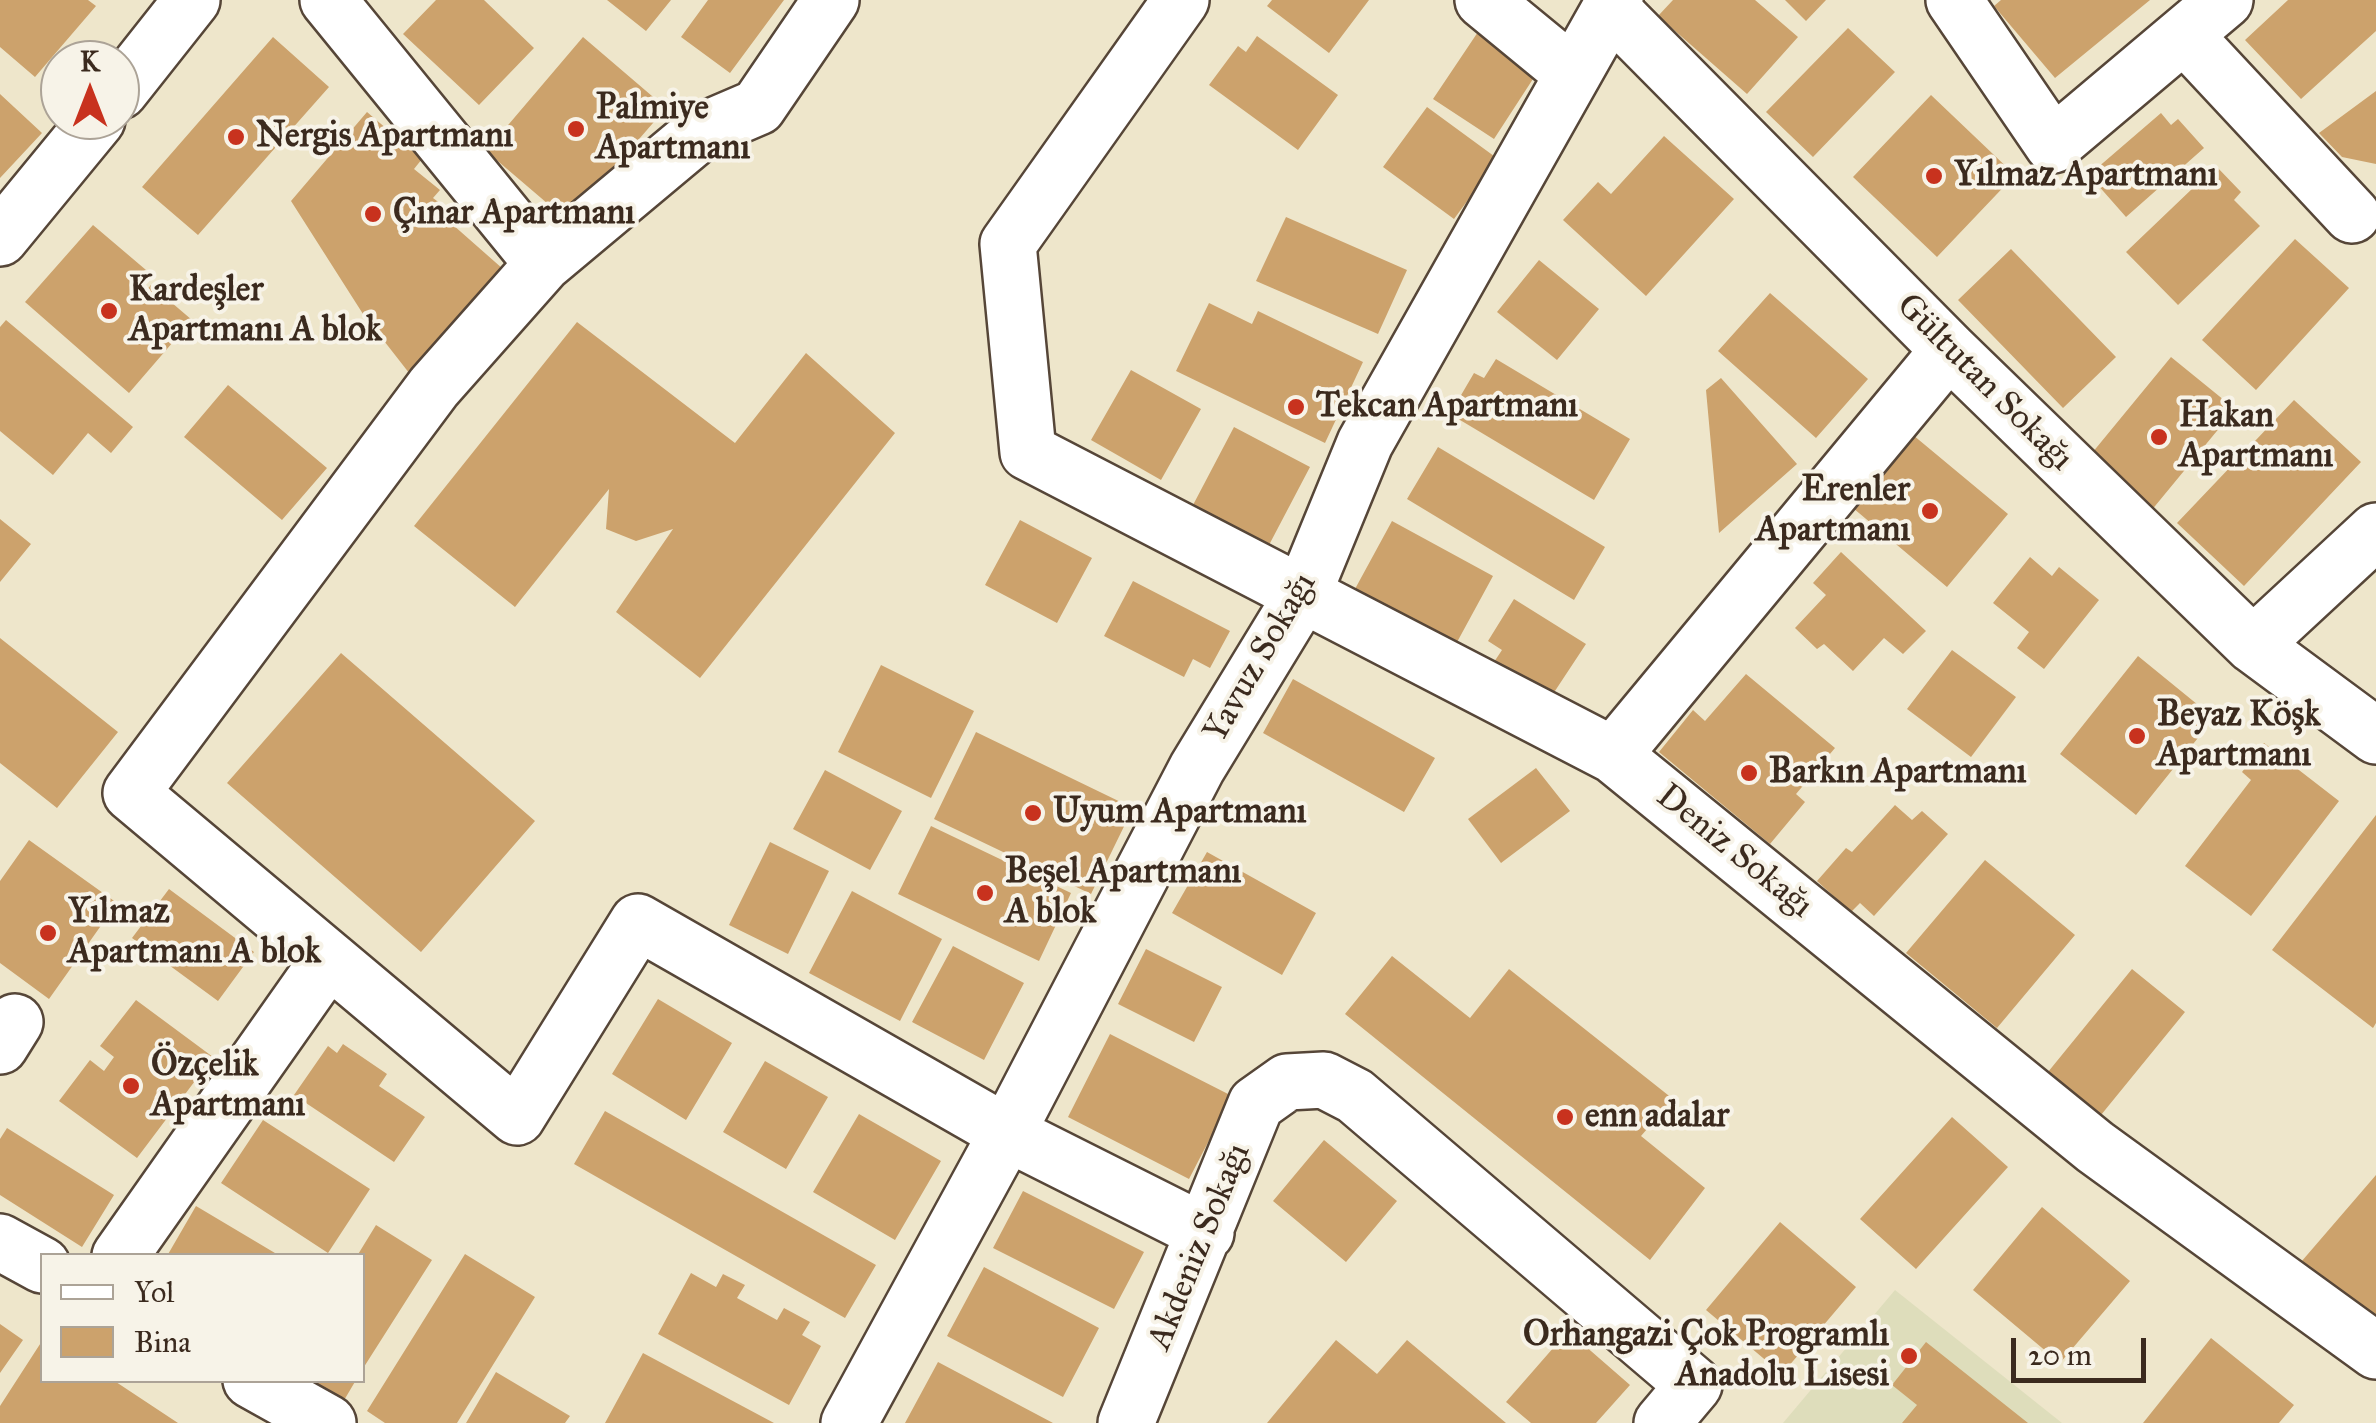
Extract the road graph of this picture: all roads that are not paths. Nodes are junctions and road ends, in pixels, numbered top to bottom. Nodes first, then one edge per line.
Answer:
1 (192, 0) edge
2 (328, 0) edge
3 (832, 0) edge
4 (1181, 0) edge
5 (1483, 0) edge
6 (1954, 0) edge
7 (2225, 0) edge
8 (1613, 4) edge
9 (2186, 37) junction
10 (140, 66) edge
11 (1573, 74) junction
12 (81, 140) edge
13 (2352, 215) dead end
14 (0, 238) edge
15 (543, 264) junction
16 (1949, 350) junction
17 (2376, 531) edge
18 (1303, 594) junction
19 (2253, 645) junction
20 (2376, 736) edge
21 (1613, 756) junction
22 (330, 960) junction
23 (1007, 1133) junction
24 (1206, 1233) junction
25 (0, 1242) edge
26 (122, 1253) edge
27 (40, 1264) edge
28 (2376, 1351) edge
29 (256, 1383) edge
30 (1150, 1413) edge
31 (328, 1423) edge
32 (849, 1423) edge
33 (1662, 1423) edge

1 - 10 street
2 - 15 street
3 - 15 street
4 - 18 street, Deniz Sokağı
5 - 11 street
6 - 9 street
7 - 9 street
8 - 11 street, Yavuz Sokağı
8 - 16 street, Gültutan Sokağı
9 - 13 street
11 - 18 street, Yavuz Sokağı
12 - 14 street
15 - 22 street
16 - 19 street, Gültutan Sokağı
16 - 21 street
17 - 19 street
18 - 21 street, Deniz Sokağı
18 - 23 street, Yavuz Sokağı
19 - 20 street, Gültutan Sokağı
21 - 28 street, Deniz Sokağı
22 - 23 street
22 - 26 street
23 - 24 street
23 - 32 street, Yavuz Sokağı
24 - 30 street, Akdeniz Sokağı
24 - 33 street, Akdeniz Sokağı
25 - 27 street
29 - 31 street

